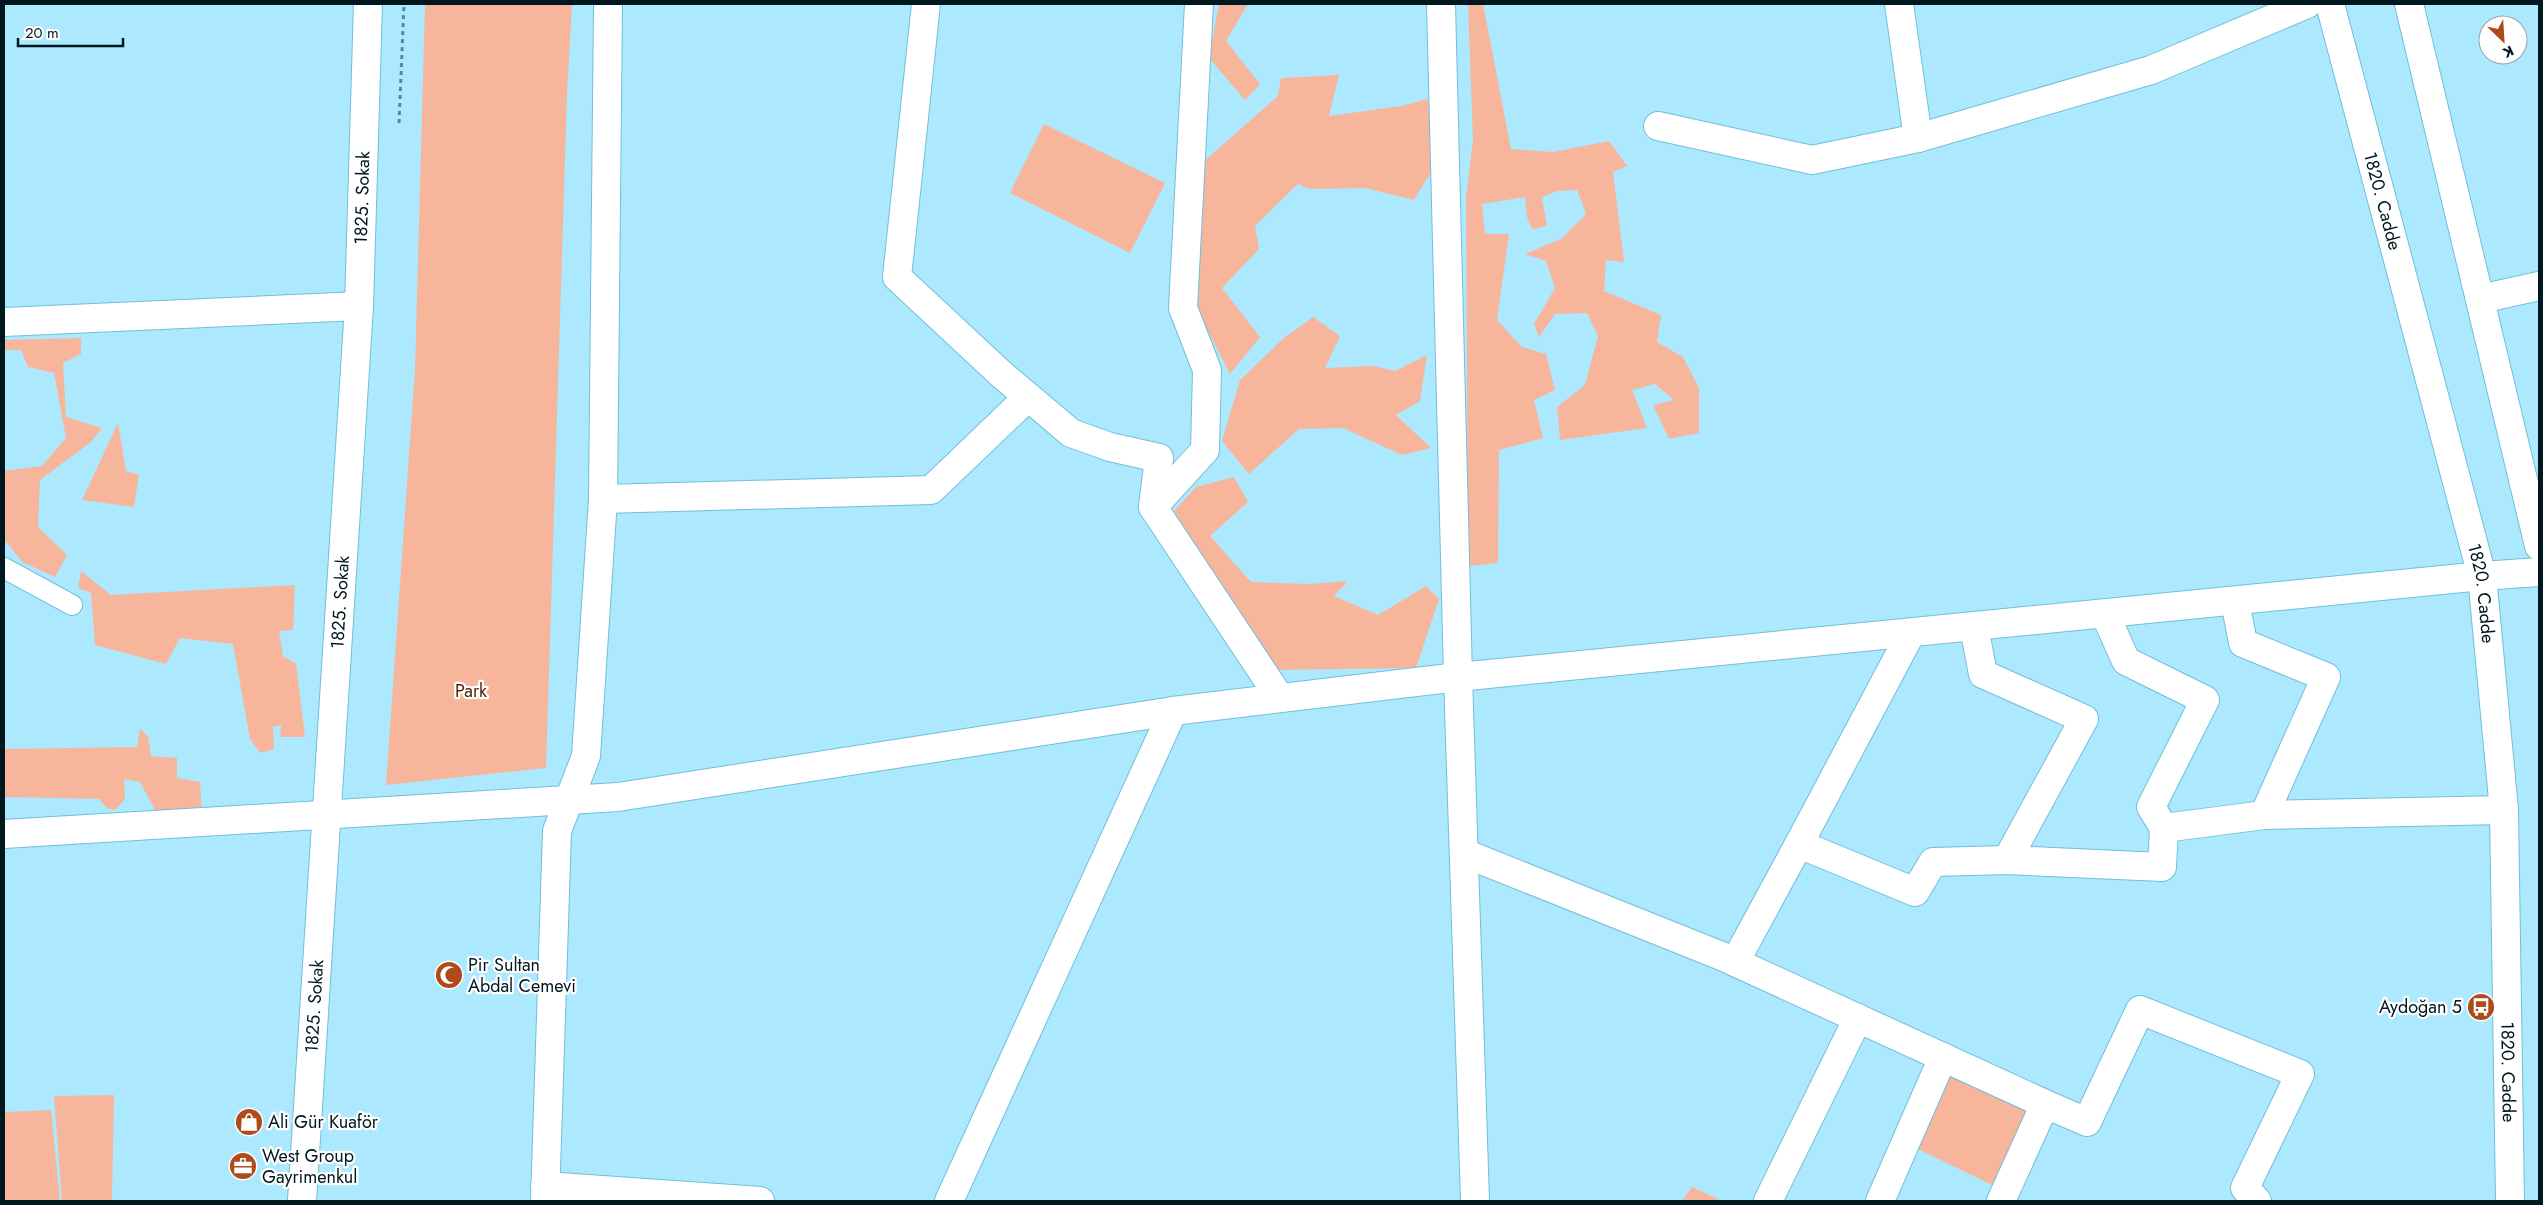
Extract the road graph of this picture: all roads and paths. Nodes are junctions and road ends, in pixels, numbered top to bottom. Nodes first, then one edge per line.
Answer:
1 (368, 4) edge
2 (608, 4) edge
3 (926, 4) edge
4 (1199, 4) edge
5 (1441, 4) edge
6 (1899, 4) edge
7 (2307, 4) edge
8 (2330, 4) edge
9 (2409, 4) edge
10 (1658, 126) dead end
11 (1918, 138) junction
12 (2539, 286) edge
13 (2480, 299) junction
14 (359, 306) junction
15 (4, 322) edge
16 (1028, 397) junction
17 (603, 499) junction
18 (1153, 507) junction
19 (2539, 546) edge
20 (4, 568) edge
21 (2539, 572) edge
22 (2482, 576) junction
23 (2234, 601) junction
24 (72, 606) dead end
25 (2105, 614) junction
26 (1974, 627) junction
27 (1911, 633) junction
28 (1458, 677) junction
29 (1280, 698) junction
30 (1173, 711) junction
31 (570, 800) junction
32 (2504, 810) junction
33 (328, 815) junction
34 (2264, 815) junction
35 (2164, 828) junction
36 (4, 834) edge
37 (1798, 844) junction
38 (1464, 853) junction
39 (2007, 860) junction
40 (1735, 962) junction
41 (1858, 1018) junction
42 (1944, 1057) junction
43 (2045, 1104) junction
44 (545, 1194) edge
45 (302, 1201) edge
46 (760, 1201) edge
47 (949, 1201) edge
48 (1475, 1201) edge
49 (1768, 1201) edge
50 (1880, 1201) edge
51 (2001, 1201) edge
52 (2257, 1201) edge
53 (2510, 1201) edge

1 - 14 street, 1825. Sokak
2 - 17 street
3 - 16 street
4 - 18 street
5 - 28 street
6 - 11 street
7 - 11 street
8 - 22 street, 1820. Cadde
9 - 13 street
10 - 11 street
12 - 13 street
13 - 19 street
14 - 15 street
14 - 33 street, 1825. Sokak
16 - 17 street
16 - 18 street
17 - 31 street
18 - 29 street
20 - 24 lane
21 - 22 street
22 - 23 street
22 - 32 street, 1820. Cadde
23 - 25 street
23 - 34 street
25 - 26 street
25 - 35 street
26 - 27 street
26 - 39 street
27 - 28 street
27 - 37 street
28 - 29 street
28 - 38 street
29 - 30 street
30 - 31 street
30 - 47 street
31 - 33 street
31 - 44 street
32 - 34 street
32 - 53 street, 1820. Cadde
33 - 36 street
33 - 45 street, 1825. Sokak
34 - 35 street
35 - 39 street
37 - 39 street
37 - 40 street
38 - 40 street
38 - 48 street
40 - 41 street
41 - 42 street
41 - 49 street
42 - 43 street
42 - 50 street
43 - 51 street
43 - 52 street
44 - 46 street

